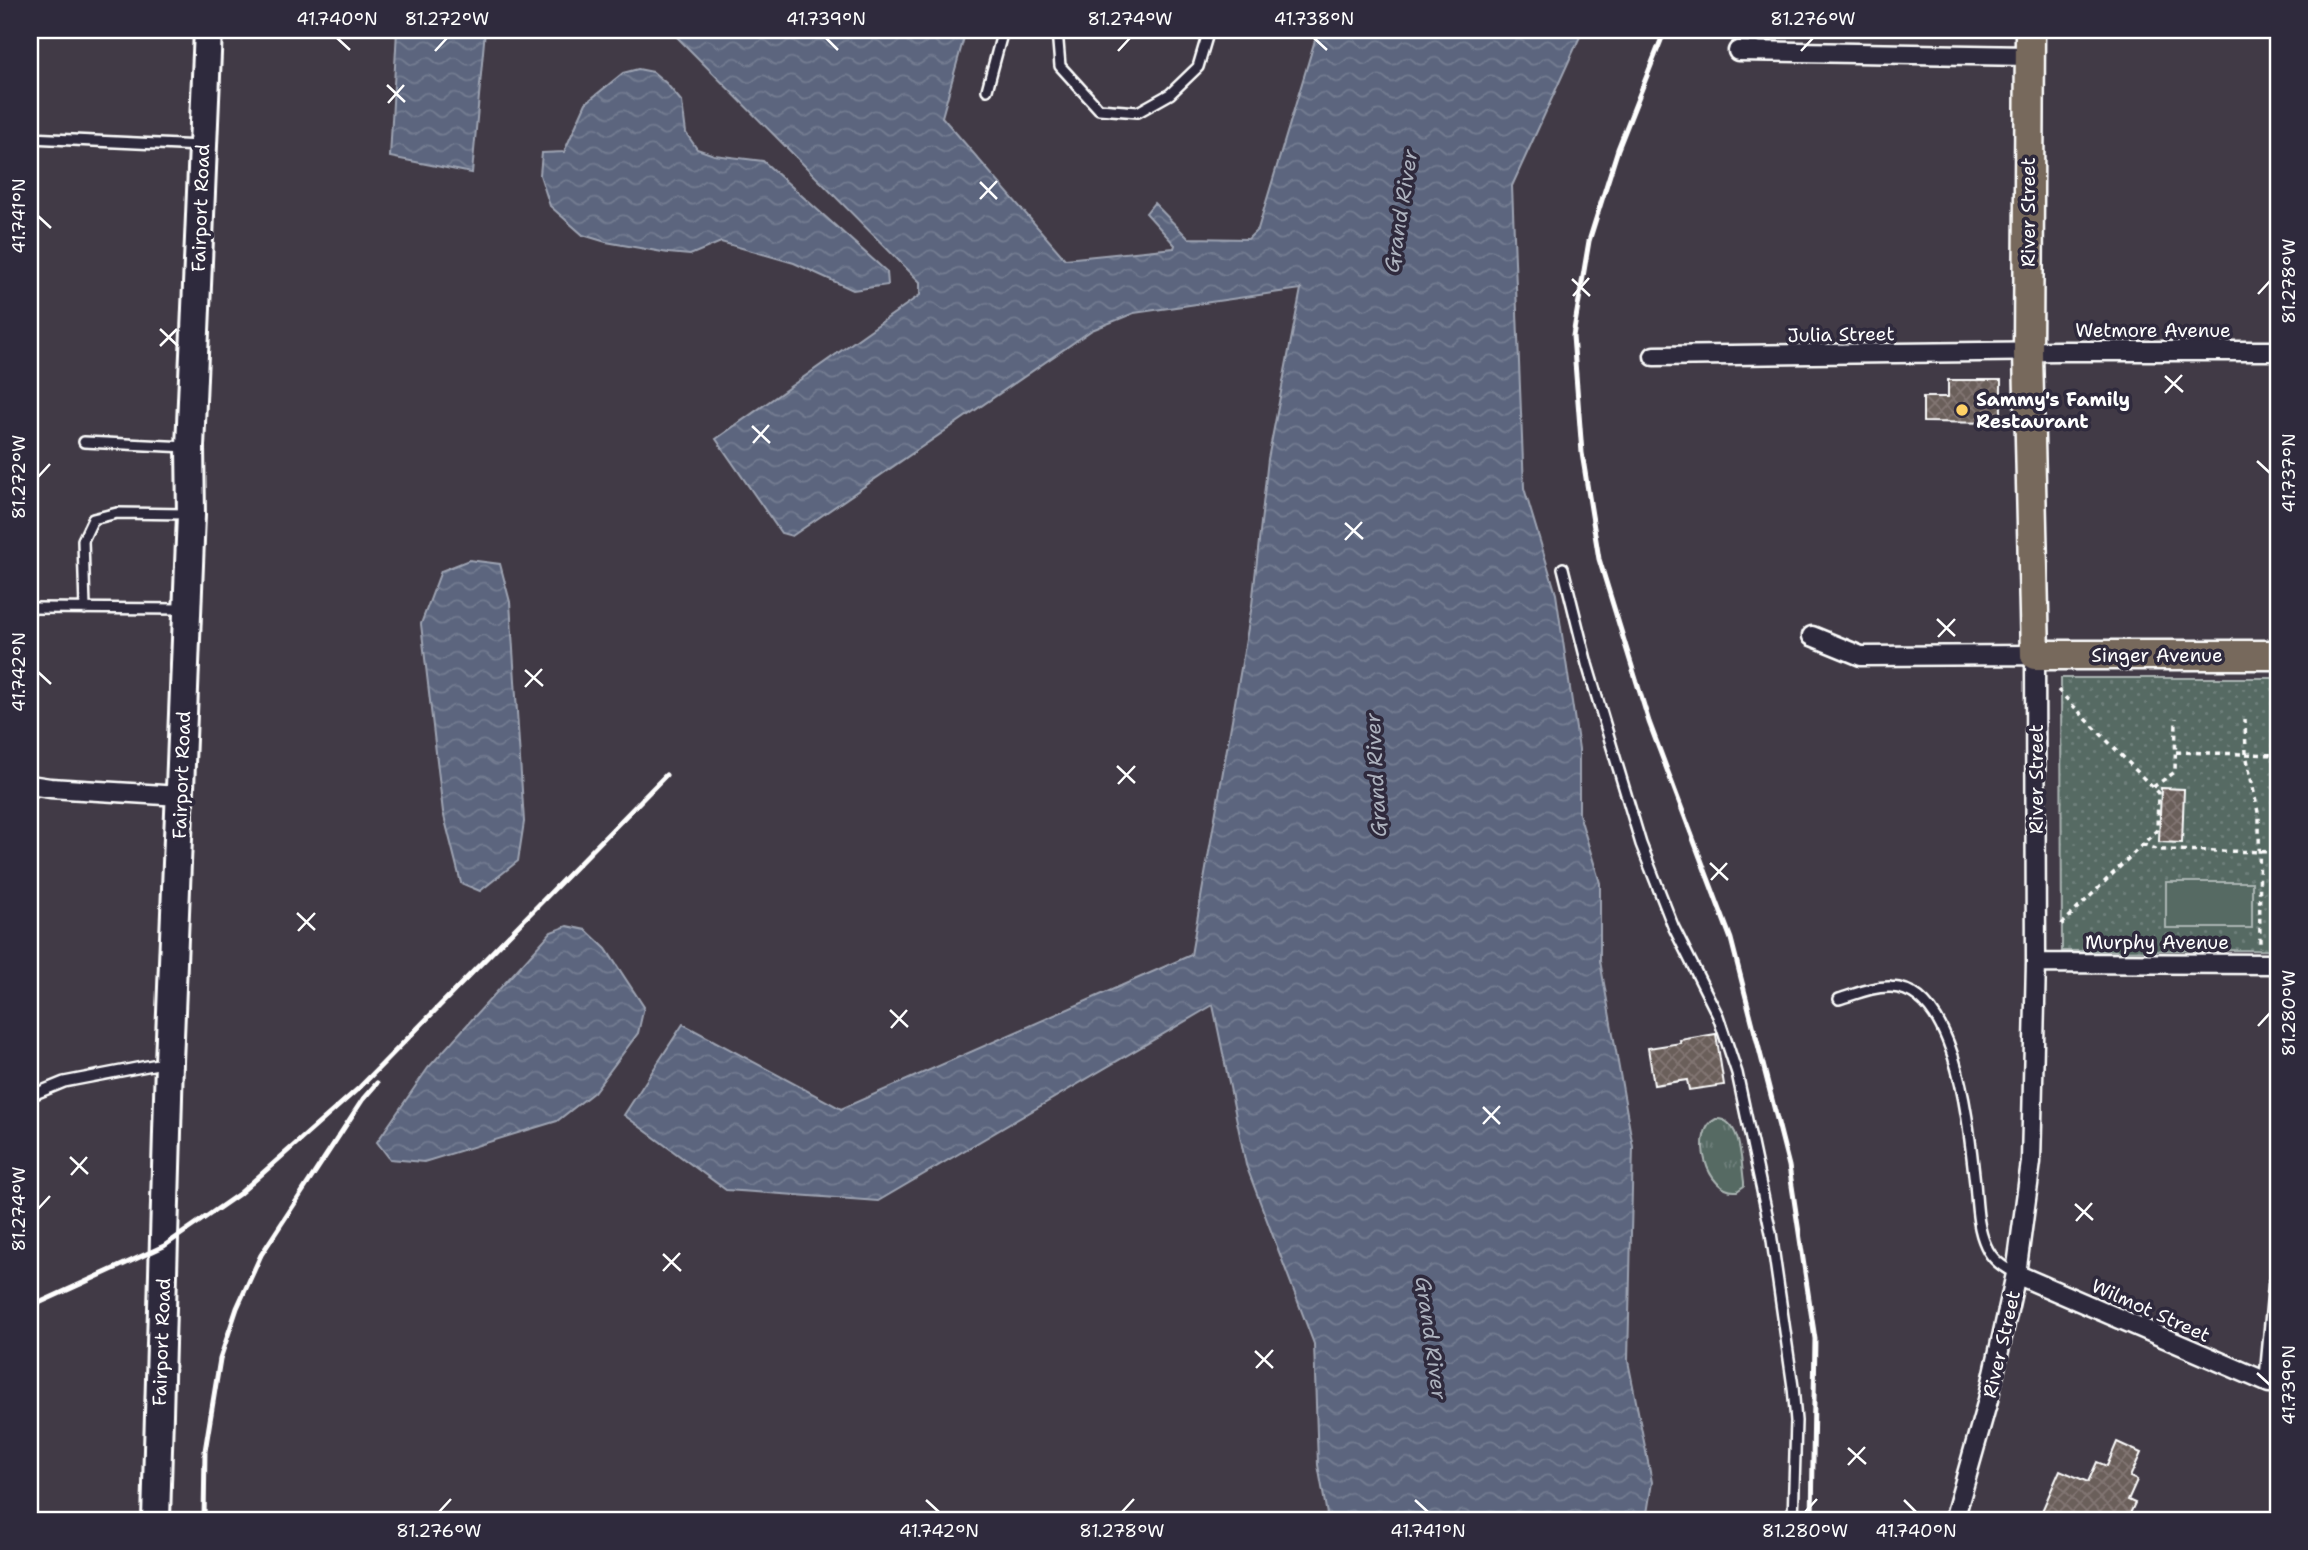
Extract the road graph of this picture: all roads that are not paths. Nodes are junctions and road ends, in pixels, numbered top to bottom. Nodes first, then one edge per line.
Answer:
1 (208, 30) edge
2 (1003, 30) edge
3 (1057, 30) edge
4 (1209, 30) edge
5 (2029, 43) edge
6 (1738, 51) dead end
7 (987, 90) dead end
8 (30, 138) edge
9 (203, 146) junction
10 (2278, 351) edge
11 (2028, 353) junction
12 (1654, 356) dead end
13 (84, 442) dead end
14 (190, 447) junction
15 (191, 514) junction
16 (1563, 568) dead end
17 (30, 608) edge
18 (85, 609) junction
19 (187, 609) junction
20 (1812, 636) dead end
21 (2035, 655) junction
22 (2278, 655) edge
23 (30, 785) edge
24 (180, 796) junction
25 (2036, 963) junction
26 (2269, 964) edge
27 (1839, 999) dead end
28 (169, 1062) junction
29 (30, 1096) edge
30 (2016, 1274) junction
31 (2278, 1285) edge
32 (156, 1520) edge
33 (1793, 1520) edge
34 (1954, 1520) edge

1 - 9 street, Fairport Road
2 - 7 lane
3 - 4 lane
5 - 6 street
5 - 11 main road, River Street
8 - 9 lane
9 - 14 street, Fairport Road
10 - 11 street, Wetmore Avenue
11 - 12 street, Julia Street
11 - 21 main road, River Street
13 - 14 lane
14 - 15 street, Fairport Road
15 - 18 lane
15 - 19 street, Fairport Road
16 - 33 lane
17 - 18 lane
18 - 19 lane
19 - 24 street, Fairport Road
20 - 21 street
21 - 22 main road, Singer Avenue
21 - 25 street, River Street
23 - 24 street
24 - 28 street, Fairport Road
25 - 26 street, Murphy Avenue
25 - 30 street, River Street
27 - 30 lane
28 - 29 lane
28 - 32 street, Fairport Road
30 - 31 street, Wilmot Street
30 - 34 street, River Street

